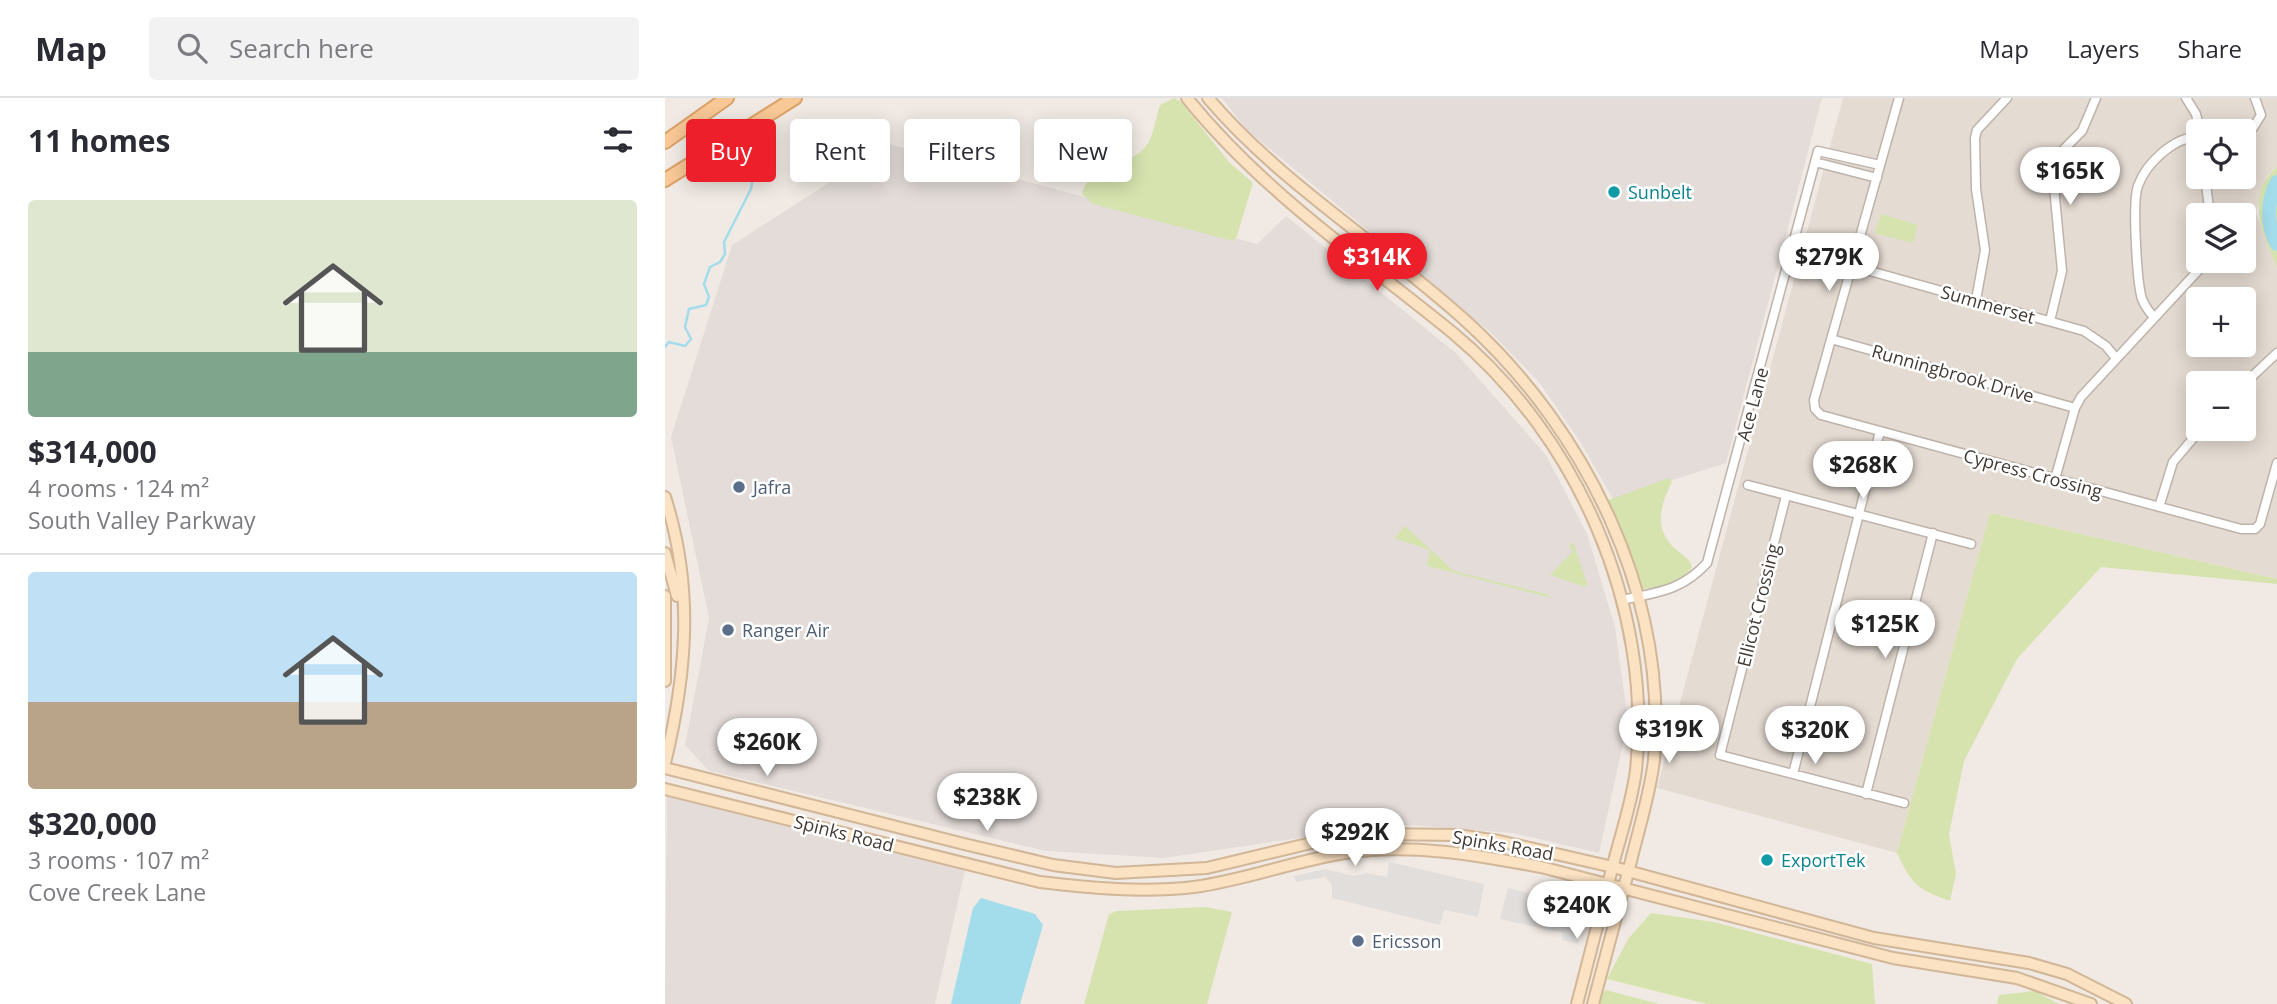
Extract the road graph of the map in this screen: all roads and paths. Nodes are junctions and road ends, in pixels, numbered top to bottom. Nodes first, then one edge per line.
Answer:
1 (727, 98) edge
2 (795, 98) edge
3 (1187, 98) edge
4 (1208, 98) edge
5 (1899, 98) edge
6 (2007, 98) edge
7 (2096, 98) edge
8 (2186, 98) edge
9 (2255, 98) edge
10 (2197, 119) edge
11 (2256, 123) edge
12 (2186, 139) edge
13 (665, 142) edge
14 (1815, 162) junction
15 (1880, 165) junction
16 (1281, 168) junction
17 (1877, 177) junction
18 (665, 180) edge
19 (1266, 184) junction
20 (1852, 267) junction
21 (2196, 273) edge
22 (1976, 300) junction
23 (2154, 317) junction
24 (2050, 321) junction
25 (1832, 339) junction
26 (2277, 353) edge
27 (2115, 358) junction
28 (2256, 373) edge
29 (2075, 408) junction
30 (1548, 411) junction
31 (1535, 421) junction
32 (1880, 430) junction
33 (2190, 441) edge
34 (2277, 463) edge
35 (2055, 479) junction
36 (1748, 485) dead end
37 (1786, 496) junction
38 (665, 497) edge
39 (2159, 507) junction
40 (1858, 515) junction
41 (1933, 533) junction
42 (1972, 544) dead end
43 (665, 553) edge
44 (665, 596) edge
45 (1638, 597) junction
46 (682, 600) junction
47 (1622, 600) junction
48 (665, 681) edge
49 (665, 766) edge
50 (1793, 774) junction
51 (665, 789) edge
52 (1866, 794) junction
53 (1904, 803) dead end
54 (1263, 854) junction
55 (1613, 867) junction
56 (1268, 871) junction
57 (1628, 872) junction
58 (1116, 873) junction
59 (1608, 885) junction
60 (1116, 888) junction
61 (1623, 890) junction
62 (1824, 924) junction
63 (1820, 940) junction
64 (1577, 1004) edge
65 (1593, 1004) edge
66 (2091, 1004) edge
67 (2126, 1004) edge

1 - 13 main road
2 - 18 main road
3 - 19 main road
4 - 16 main road
5 - 15 street
6 - 22 street
7 - 24 street
8 - 10 street
9 - 11 street
12 - 23 street
14 - 15 street, Ace Lane
14 - 17 street
14 - 45 street, Ace Lane
15 - 17 street
16 - 19 main road
16 - 30 main road
17 - 20 street
19 - 31 main road
20 - 22 street, Summerset
20 - 25 street
21 - 23 street
22 - 24 street, Summerset
23 - 27 street
24 - 27 street, Summerset
25 - 29 street, Runningbrook Drive
25 - 32 street, Cypress Crossing
26 - 28 street
27 - 29 street
29 - 35 street
30 - 31 main road
30 - 45 main road
31 - 47 main road
32 - 35 street, Cypress Crossing
32 - 40 street
33 - 39 street
34 - 39 street, Cypress Crossing
35 - 39 street, Cypress Crossing
36 - 37 street
37 - 40 street
37 - 50 street, Ellicot Crossing
38 - 46 main road
40 - 41 street
40 - 50 street
41 - 42 street
41 - 52 street
43 - 46 main road
44 - 48 main road
45 - 47 street, Ace Lane
45 - 57 main road
46 - 49 main road
47 - 55 main road
49 - 58 main road, Spinks Road
50 - 52 street
51 - 60 main road, Spinks Road
52 - 53 street
54 - 55 main road, Spinks Road
54 - 56 main road
54 - 58 main road, Spinks Road
55 - 57 main road, Spinks Road
55 - 59 main road
56 - 59 main road, Spinks Road
56 - 60 main road, Spinks Road
57 - 61 main road
57 - 62 main road, Spinks Road
58 - 60 main road
59 - 61 main road, Spinks Road
59 - 64 main road
61 - 63 main road, Spinks Road
61 - 65 main road
62 - 63 main road
62 - 67 main road, Spinks Road
63 - 66 main road, Spinks Road

